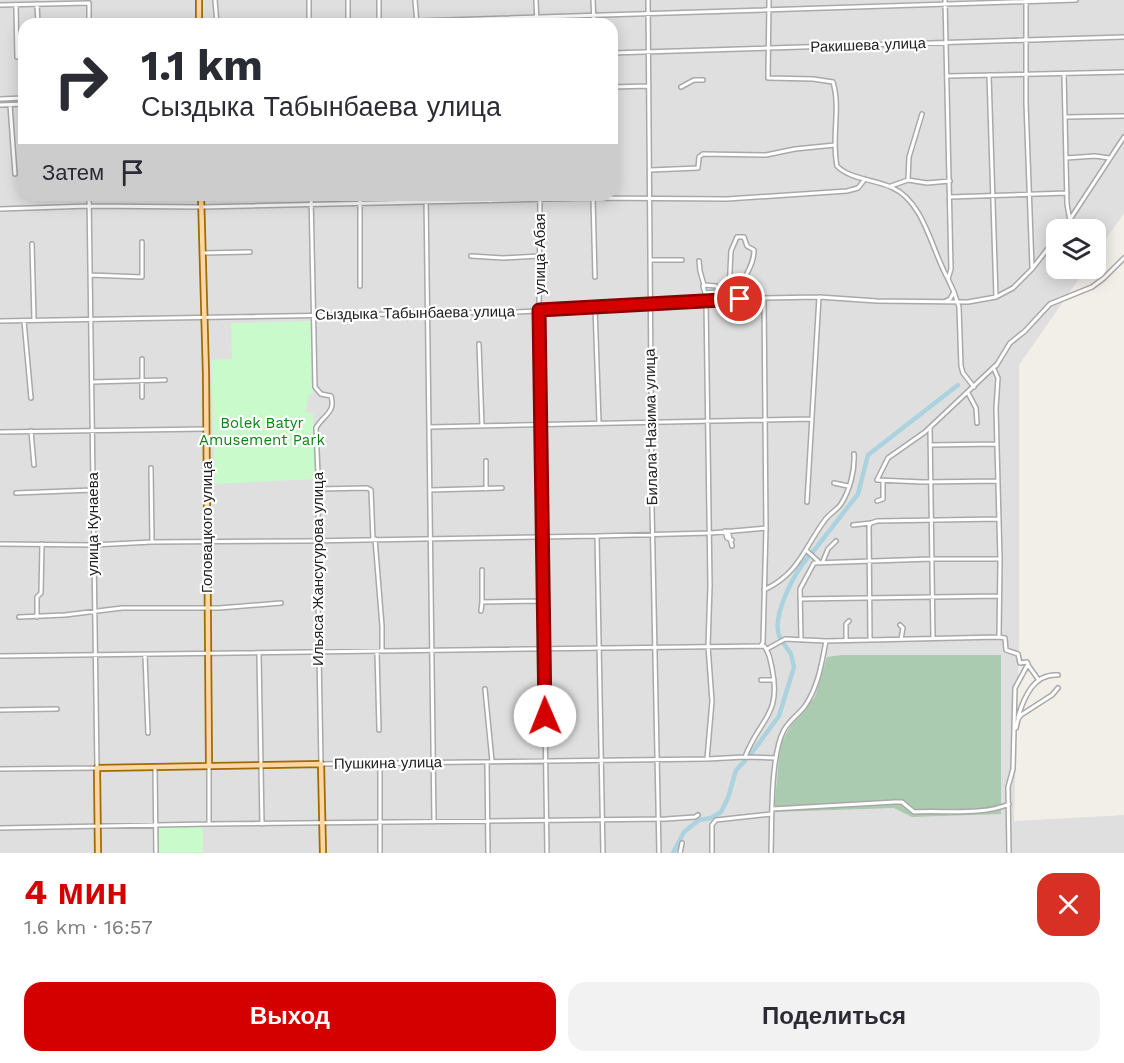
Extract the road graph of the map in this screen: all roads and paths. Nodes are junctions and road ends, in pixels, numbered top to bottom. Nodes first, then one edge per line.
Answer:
1 (199, 0) edge
2 (215, 0) edge
3 (309, 0) edge
4 (348, 0) edge
5 (379, 0) edge
6 (415, 0) edge
7 (536, 0) edge
8 (593, 0) edge
9 (648, 0) edge
10 (769, 0) edge
11 (1076, 0) edge
12 (1026, 1) edge
13 (946, 2) edge
14 (37, 4) junction
15 (0, 5) edge
16 (16, 6) junction
17 (770, 10) junction
18 (648, 14) junction
19 (594, 15) junction
20 (537, 16) junction
21 (38, 18) edge
22 (89, 18) edge
23 (199, 18) edge
24 (216, 18) edge
25 (309, 18) edge
26 (348, 18) edge
27 (379, 18) edge
28 (416, 18) edge
29 (497, 18) edge
30 (1124, 37) edge
31 (1026, 40) junction
32 (946, 42) junction
33 (769, 48) junction
34 (649, 52) junction
35 (618, 53) edge
36 (17, 57) dead end
37 (1124, 72) edge
38 (1026, 74) junction
39 (1064, 74) junction
40 (989, 75) junction
41 (947, 76) junction
42 (704, 80) dead end
43 (649, 86) junction
44 (618, 87) edge
45 (681, 87) dead end
46 (18, 98) edge
47 (0, 99) edge
48 (18, 104) edge
49 (0, 105) edge
50 (10, 105) junction
51 (922, 114) dead end
52 (1124, 116) edge
53 (1066, 117) junction
54 (1124, 137) edge
55 (835, 145) junction
56 (1066, 158) junction
57 (1110, 159) junction
58 (651, 170) junction
59 (15, 174) dead end
60 (865, 179) junction
61 (908, 180) junction
62 (950, 181) junction
63 (891, 186) junction
64 (1029, 193) junction
65 (1067, 193) junction
66 (992, 195) junction
67 (618, 197) edge
68 (950, 197) junction
69 (650, 198) junction
70 (89, 201) edge
71 (202, 201) edge
72 (361, 201) edge
73 (490, 201) edge
74 (540, 201) edge
75 (597, 201) edge
76 (426, 202) junction
77 (311, 204) junction
78 (361, 204) junction
79 (89, 206) junction
80 (202, 207) junction
81 (0, 209) edge
82 (1070, 219) edge
83 (1071, 219) edge
84 (142, 242) dead end
85 (32, 244) dead end
86 (1046, 251) edge
87 (250, 252) dead end
88 (203, 253) junction
89 (471, 256) dead end
90 (540, 256) junction
91 (1124, 258) edge
92 (650, 260) junction
93 (682, 260) dead end
94 (699, 261) dead end
95 (1032, 269) junction
96 (90, 275) junction
97 (595, 277) dead end
98 (948, 279) junction
99 (707, 285) junction
100 (360, 286) dead end
101 (721, 291) junction
102 (954, 292) junction
103 (819, 297) junction
104 (996, 297) junction
105 (764, 298) junction
106 (740, 299) junction
107 (732, 300) junction
108 (706, 301) junction
109 (944, 302) junction
110 (957, 302) junction
111 (968, 302) junction
112 (650, 304) junction
113 (595, 308) junction
114 (539, 310) junction
115 (428, 313) junction
116 (314, 315) junction
117 (203, 318) junction
118 (34, 320) junction
119 (91, 320) junction
120 (0, 321) edge
121 (24, 321) junction
122 (479, 344) dead end
123 (142, 359) dead end
124 (996, 368) junction
125 (142, 381) junction
126 (165, 381) dead end
127 (92, 382) junction
128 (974, 387) junction
129 (968, 393) junction
130 (142, 397) dead end
131 (31, 398) dead end
132 (766, 419) junction
133 (811, 419) junction
134 (707, 420) junction
135 (651, 421) junction
136 (599, 422) junction
137 (977, 423) dead end
138 (541, 424) junction
139 (482, 426) junction
140 (429, 427) junction
141 (930, 428) junction
142 (207, 429) junction
143 (93, 430) junction
144 (31, 431) junction
145 (0, 432) edge
146 (997, 444) junction
147 (930, 445) junction
148 (854, 454) dead end
149 (486, 461) dead end
150 (34, 465) dead end
151 (151, 468) dead end
152 (883, 481) junction
153 (930, 482) junction
154 (998, 482) junction
155 (834, 483) dead end
156 (848, 486) junction
157 (502, 488) dead end
158 (319, 489) junction
159 (486, 489) junction
160 (93, 490) junction
161 (430, 490) junction
162 (16, 493) dead end
163 (877, 501) dead end
164 (807, 502) dead end
165 (999, 519) junction
166 (931, 521) junction
167 (869, 524) junction
168 (853, 525) dead end
169 (766, 528) junction
170 (727, 531) junction
171 (708, 533) junction
172 (652, 534) junction
173 (597, 536) junction
174 (542, 537) junction
175 (430, 538) junction
176 (374, 539) junction
177 (207, 541) junction
178 (317, 541) junction
179 (836, 541) dead end
180 (152, 542) junction
181 (0, 544) edge
182 (42, 544) junction
183 (93, 545) junction
184 (732, 546) dead end
185 (807, 551) junction
186 (998, 557) junction
187 (931, 559) junction
188 (818, 561) junction
189 (823, 561) junction
190 (869, 561) junction
191 (482, 570) dead end
192 (764, 590) junction
193 (999, 596) junction
194 (932, 598) junction
195 (800, 599) junction
196 (870, 599) junction
197 (543, 601) junction
198 (482, 602) junction
199 (281, 603) dead end
200 (207, 608) junction
201 (482, 610) dead end
202 (94, 612) junction
203 (19, 617) dead end
204 (37, 617) junction
205 (849, 621) dead end
206 (900, 625) dead end
207 (933, 638) junction
208 (999, 638) junction
209 (870, 639) junction
210 (901, 639) junction
211 (801, 640) junction
212 (846, 640) junction
213 (826, 641) junction
214 (708, 646) junction
215 (761, 646) junction
216 (654, 647) junction
217 (544, 649) junction
218 (600, 649) junction
219 (767, 649) junction
220 (431, 651) junction
221 (377, 652) junction
222 (382, 652) junction
223 (319, 653) junction
224 (259, 654) junction
225 (208, 655) junction
226 (0, 656) edge
227 (95, 656) junction
228 (145, 656) junction
229 (1028, 664) junction
230 (1058, 675) dead end
231 (1039, 679) junction
232 (761, 680) dead end
233 (774, 680) junction
234 (1058, 688) dead end
235 (485, 689) dead end
236 (57, 709) dead end
237 (0, 710) edge
238 (1018, 719) junction
239 (379, 730) dead end
240 (148, 733) dead end
241 (1014, 739) junction
242 (745, 757) junction
243 (776, 758) junction
244 (657, 759) junction
245 (707, 759) junction
246 (545, 761) junction
247 (601, 761) junction
248 (490, 762) junction
249 (432, 763) junction
250 (321, 764) junction
251 (380, 764) junction
252 (209, 765) junction
253 (262, 765) junction
254 (155, 767) junction
255 (97, 768) junction
256 (0, 769) edge
257 (1009, 804) junction
258 (772, 812) junction
259 (698, 815) dead end
260 (602, 819) junction
261 (659, 819) junction
262 (546, 820) junction
263 (488, 821) junction
264 (434, 822) junction
265 (322, 823) junction
266 (380, 823) junction
267 (209, 824) junction
268 (262, 824) junction
269 (156, 825) junction
270 (98, 827) junction
271 (0, 828) edge
272 (682, 843) dead end
273 (98, 853) edge
274 (156, 853) edge
275 (323, 853) edge
276 (380, 853) edge
277 (488, 853) edge
278 (547, 853) edge
279 (603, 853) edge
280 (659, 853) edge
281 (680, 853) edge
282 (712, 853) edge
283 (771, 853) edge
284 (1009, 853) edge

1 - 23 main road
2 - 24 street
3 - 25 street
4 - 26 street
5 - 27 street
6 - 28 street
7 - 20 street
8 - 19 street
9 - 18 street, Билала Назима улица
10 - 17 street
11 - 12 street
12 - 13 street
12 - 31 street
13 - 17 street
13 - 32 street
14 - 16 street
14 - 21 street
14 - 22 street
15 - 16 street
16 - 36 street
17 - 18 street
17 - 33 street
18 - 19 street
18 - 34 street, Билала Назима улица
19 - 20 street
20 - 29 street
30 - 31 street, Ракишева улица
31 - 32 street, Ракишева улица
31 - 38 street
32 - 33 street, Ракишева улица
32 - 41 street
33 - 34 street, Ракишева улица
33 - 55 street
34 - 35 street, Ракишева улица
34 - 43 street, Билала Назима улица
37 - 39 street
38 - 39 street
38 - 40 street
38 - 64 street
39 - 53 street
40 - 41 street
40 - 66 street
41 - 62 street
42 - 45 street
43 - 44 street
43 - 58 street, Билала Назима улица
46 - 47 street
48 - 50 street
49 - 50 street
50 - 59 street
51 - 61 street
52 - 53 street
53 - 56 street
54 - 57 street
55 - 58 street
55 - 60 street
56 - 57 street
56 - 65 street
57 - 83 street
58 - 69 street, Билала Назима улица
60 - 63 street
60 - 69 street
61 - 62 street
61 - 63 street
62 - 68 street
63 - 98 street
64 - 65 street
64 - 66 street
64 - 95 street
65 - 82 street
66 - 68 street
66 - 104 street
67 - 69 street
68 - 98 street
69 - 92 street, Билала Назима улица
70 - 79 street, улица Кунаева
71 - 80 main road, Головацкого улица
72 - 78 street
73 - 76 street
74 - 90 street, улица Абая
75 - 97 street
76 - 78 street
76 - 115 street
77 - 78 street
77 - 80 street
77 - 116 street, Ильяса Жансугурова улица
78 - 100 street
79 - 80 street
79 - 81 street
79 - 96 street, улица Кунаева
80 - 88 main road, Головацкого улица
84 - 96 street
85 - 118 street
86 - 95 street, Сыздыка Табынбаева улица
87 - 88 street
88 - 117 main road, Головацкого улица
89 - 90 street
90 - 114 street, улица Абая
91 - 124 street
92 - 93 street
92 - 112 street, Билала Назима улица
94 - 99 street
95 - 104 street, Сыздыка Табынбаева улица
96 - 119 street, улица Кунаева
98 - 102 street
99 - 101 street
99 - 101 street
101 - 106 street
101 - 107 street
102 - 109 street
102 - 110 street
102 - 111 street
103 - 105 street, Сыздыка Табынбаева улица
103 - 109 street, Сыздыка Табынбаева улица
103 - 133 street
104 - 111 street, Сыздыка Табынбаева улица
105 - 106 street, Сыздыка Табынбаева улица
105 - 132 street
106 - 107 street, Сыздыка Табынбаева улица
107 - 108 street, Сыздыка Табынбаева улица
108 - 112 street, Сыздыка Табынбаева улица
108 - 134 street
109 - 110 street, Сыздыка Табынбаева улица
110 - 111 street, Сыздыка Табынбаева улица
110 - 128 street
112 - 113 street, Сыздыка Табынбаева улица
112 - 135 street, Билала Назима улица
113 - 114 street, Сыздыка Табынбаева улица
113 - 136 street
114 - 115 street, Сыздыка Табынбаева улица
114 - 138 street, улица Абая
115 - 116 street, Сыздыка Табынбаева улица
115 - 140 street
116 - 117 street, Сыздыка Табынбаева улица
116 - 158 street, Ильяса Жансугурова улица
117 - 119 street, Сыздыка Табынбаева улица
117 - 142 main road, Головацкого улица
118 - 119 street, Сыздыка Табынбаева улица
118 - 121 street, Сыздыка Табынбаева улица
119 - 127 street, улица Кунаева
120 - 121 street, Сыздыка Табынбаева улица
121 - 131 street
122 - 139 street
123 - 125 street
124 - 128 street
124 - 146 street
125 - 126 street
125 - 127 street
125 - 130 street
127 - 143 street, улица Кунаева
128 - 129 street
129 - 137 street
129 - 141 street
132 - 133 street
132 - 134 street
132 - 169 street
133 - 164 street
134 - 135 street
134 - 171 street
135 - 136 street
135 - 172 street, Билала Назима улица
136 - 138 street
138 - 139 street
138 - 174 street, улица Абая
139 - 140 street
140 - 161 street
141 - 147 street
141 - 152 street
142 - 143 street
142 - 177 main road, Головацкого улица
143 - 144 street
143 - 160 street, улица Кунаева
144 - 145 street
144 - 150 street
146 - 147 street
146 - 154 street
147 - 153 street
148 - 156 street
149 - 159 street
151 - 180 street
152 - 153 street
152 - 163 street
153 - 154 street
153 - 166 street
154 - 165 street
155 - 156 street
156 - 185 street
157 - 159 street
158 - 176 street
158 - 178 street, Ильяса Жансугурова улица
159 - 161 street
160 - 162 street
160 - 183 street, улица Кунаева
161 - 175 street
165 - 166 street
165 - 186 street
166 - 167 street
166 - 187 street
167 - 168 street
167 - 190 street
169 - 170 street
169 - 192 street
170 - 171 street
170 - 184 street
171 - 172 street
171 - 214 street
172 - 173 street
172 - 216 street, Билала Назима улица
173 - 174 street
173 - 218 street
174 - 175 street
174 - 197 street, улица Абая
175 - 176 street
175 - 220 street
176 - 178 street
176 - 222 street
177 - 178 street
177 - 180 street
177 - 200 main road, Головацкого улица
178 - 223 street, Ильяса Жансугурова улица
179 - 189 street
180 - 183 street
181 - 182 street
182 - 183 street
182 - 204 street
183 - 202 street, улица Кунаева
185 - 188 street
185 - 192 street
186 - 187 street
186 - 193 street
187 - 190 street
187 - 194 street
188 - 189 street
188 - 195 street
189 - 190 street
190 - 196 street
191 - 198 street
192 - 215 street
193 - 194 street
193 - 208 street
194 - 196 street
194 - 207 street
195 - 196 street
195 - 211 street
196 - 209 street
197 - 198 street
197 - 217 street, улица Абая
198 - 201 street
199 - 200 street
200 - 202 street
200 - 225 main road, Головацкого улица
202 - 204 street
202 - 227 street, улица Кунаева
203 - 204 street
205 - 212 street
206 - 210 street
207 - 208 street
207 - 210 street
208 - 229 street
209 - 210 street
209 - 212 street
211 - 213 street
211 - 219 street
212 - 213 street
213 - 243 street
214 - 215 street
214 - 216 street
214 - 245 street
215 - 219 street
216 - 218 street
216 - 244 street, Билала Назима улица
217 - 218 street
217 - 220 street
217 - 246 street, улица Абая
218 - 247 street
219 - 233 street
220 - 222 street
220 - 249 street
221 - 222 street
221 - 223 street
221 - 239 street
223 - 224 street
223 - 250 street, Ильяса Жансугурова улица
224 - 225 street
224 - 253 street
225 - 228 street
225 - 252 main road, Головацкого улица
226 - 227 street
227 - 228 street
227 - 255 street, улица Кунаева
228 - 240 street
229 - 231 street
229 - 241 street
230 - 231 street
231 - 238 street
232 - 233 street
233 - 242 street
234 - 238 street
235 - 248 street
236 - 237 street
238 - 241 street
241 - 257 street
242 - 243 street, Пушкина улица
242 - 245 street, Пушкина улица
243 - 258 street
244 - 245 street, Пушкина улица
244 - 247 street, Пушкина улица
244 - 261 street, Билала Назима улица
246 - 247 street, Пушкина улица
246 - 248 street, Пушкина улица
246 - 262 street, улица Абая
247 - 260 street
248 - 249 street, Пушкина улица
248 - 263 street
249 - 251 street, Пушкина улица
249 - 264 street
250 - 251 street, Пушкина улица
250 - 253 main road, Пушкина улица
250 - 265 main road, Ильяса Жансугурова улица
251 - 266 street
252 - 253 main road, Пушкина улица
252 - 254 main road, Пушкина улица
252 - 267 street, Головацкого улица
253 - 268 street
254 - 255 main road, Пушкина улица
254 - 269 street
255 - 256 street, Пушкина улица
255 - 270 main road, улица Кунаева
257 - 258 street
257 - 284 street
258 - 282 street
258 - 283 street
259 - 261 street
260 - 261 street
260 - 262 street
260 - 279 street
261 - 280 street, Билала Назима улица
262 - 263 street
262 - 278 street, улица Абая
263 - 264 street
263 - 277 street
264 - 266 street
265 - 266 street
265 - 268 street
265 - 275 main road, Ильяса Жансугурова улица
266 - 276 street
267 - 268 street
267 - 269 street
269 - 270 street
269 - 274 street
270 - 271 street
270 - 273 main road, улица Кунаева
272 - 281 street

